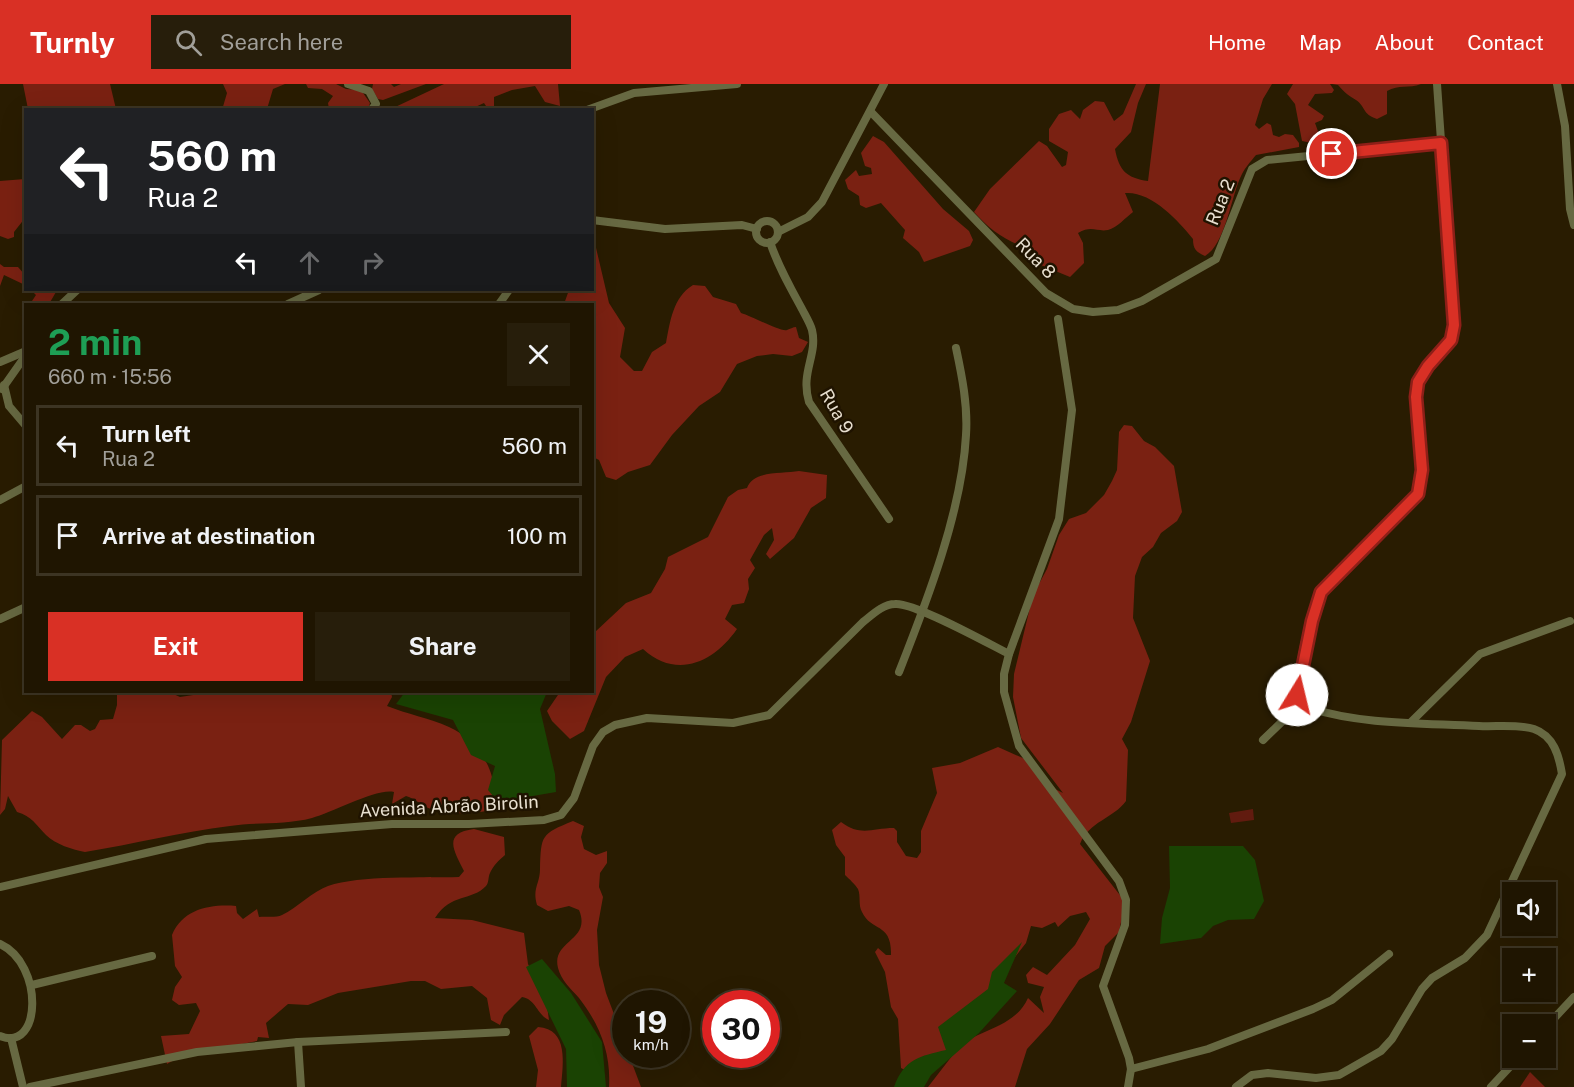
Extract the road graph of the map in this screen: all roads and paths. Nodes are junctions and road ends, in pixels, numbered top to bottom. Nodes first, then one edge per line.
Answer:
1 (348, 84) edge
2 (737, 84) edge
3 (884, 84) edge
4 (1437, 84) edge
5 (1557, 84) edge
6 (370, 87) edge
7 (372, 108) edge
8 (593, 108) edge
9 (872, 112) junction
10 (1441, 143) junction
11 (594, 220) edge
12 (1574, 225) edge
13 (757, 229) junction
14 (778, 232) junction
15 (770, 242) junction
16 (1216, 258) joint
17 (75, 291) edge
18 (317, 291) edge
19 (63, 303) edge
20 (290, 303) edge
21 (1058, 319) dead end
22 (956, 348) dead end
23 (24, 354) edge
24 (24, 356) edge
25 (0, 362) edge
26 (2, 389) edge
27 (24, 424) edge
28 (24, 487) edge
29 (0, 500) edge
30 (889, 519) dead end
31 (24, 608) edge
32 (922, 612) junction
33 (0, 619) edge
34 (1570, 621) dead end
35 (1009, 654) junction
36 (899, 672) dead end
37 (1297, 695) junction
38 (1309, 708) junction
39 (1293, 711) junction
40 (1411, 723) junction
41 (1263, 740) dead end
42 (0, 887) edge
43 (0, 944) edge
44 (1389, 954) dead end
45 (152, 956) dead end
46 (32, 985) junction
47 (1574, 997) edge
48 (1556, 1016) edge
49 (506, 1032) dead end
50 (0, 1035) edge
51 (11, 1038) junction
52 (298, 1042) junction
53 (1509, 1068) edge
54 (1131, 1069) junction
55 (23, 1087) edge
56 (30, 1087) edge
57 (301, 1087) edge
58 (1128, 1087) edge
59 (1236, 1087) edge
60 (1491, 1087) edge

1 - 6 street
2 - 8 street
3 - 9 street
4 - 10 street
5 - 12 street
6 - 7 street
9 - 14 street
9 - 16 street, Rua 8
10 - 16 street, Rua 2
10 - 37 street
11 - 13 street
13 - 14 street
13 - 15 street
14 - 15 street
15 - 30 street, Rua 9
17 - 19 street
18 - 20 street
21 - 35 street
22 - 32 street
23 - 25 street
24 - 26 street
26 - 27 street
28 - 29 street
31 - 33 street
32 - 35 street, Avenida Abrão Birolin
32 - 36 street
32 - 42 street, Avenida Abrão Birolin
34 - 40 street
35 - 54 street
37 - 38 street
37 - 39 street
38 - 39 street
38 - 40 street
39 - 41 street
40 - 59 street
43 - 46 street
44 - 54 street
45 - 46 street
46 - 51 street
47 - 48 street
49 - 52 street
50 - 51 street
51 - 55 street
52 - 56 street
52 - 57 street
53 - 60 street
54 - 58 street

